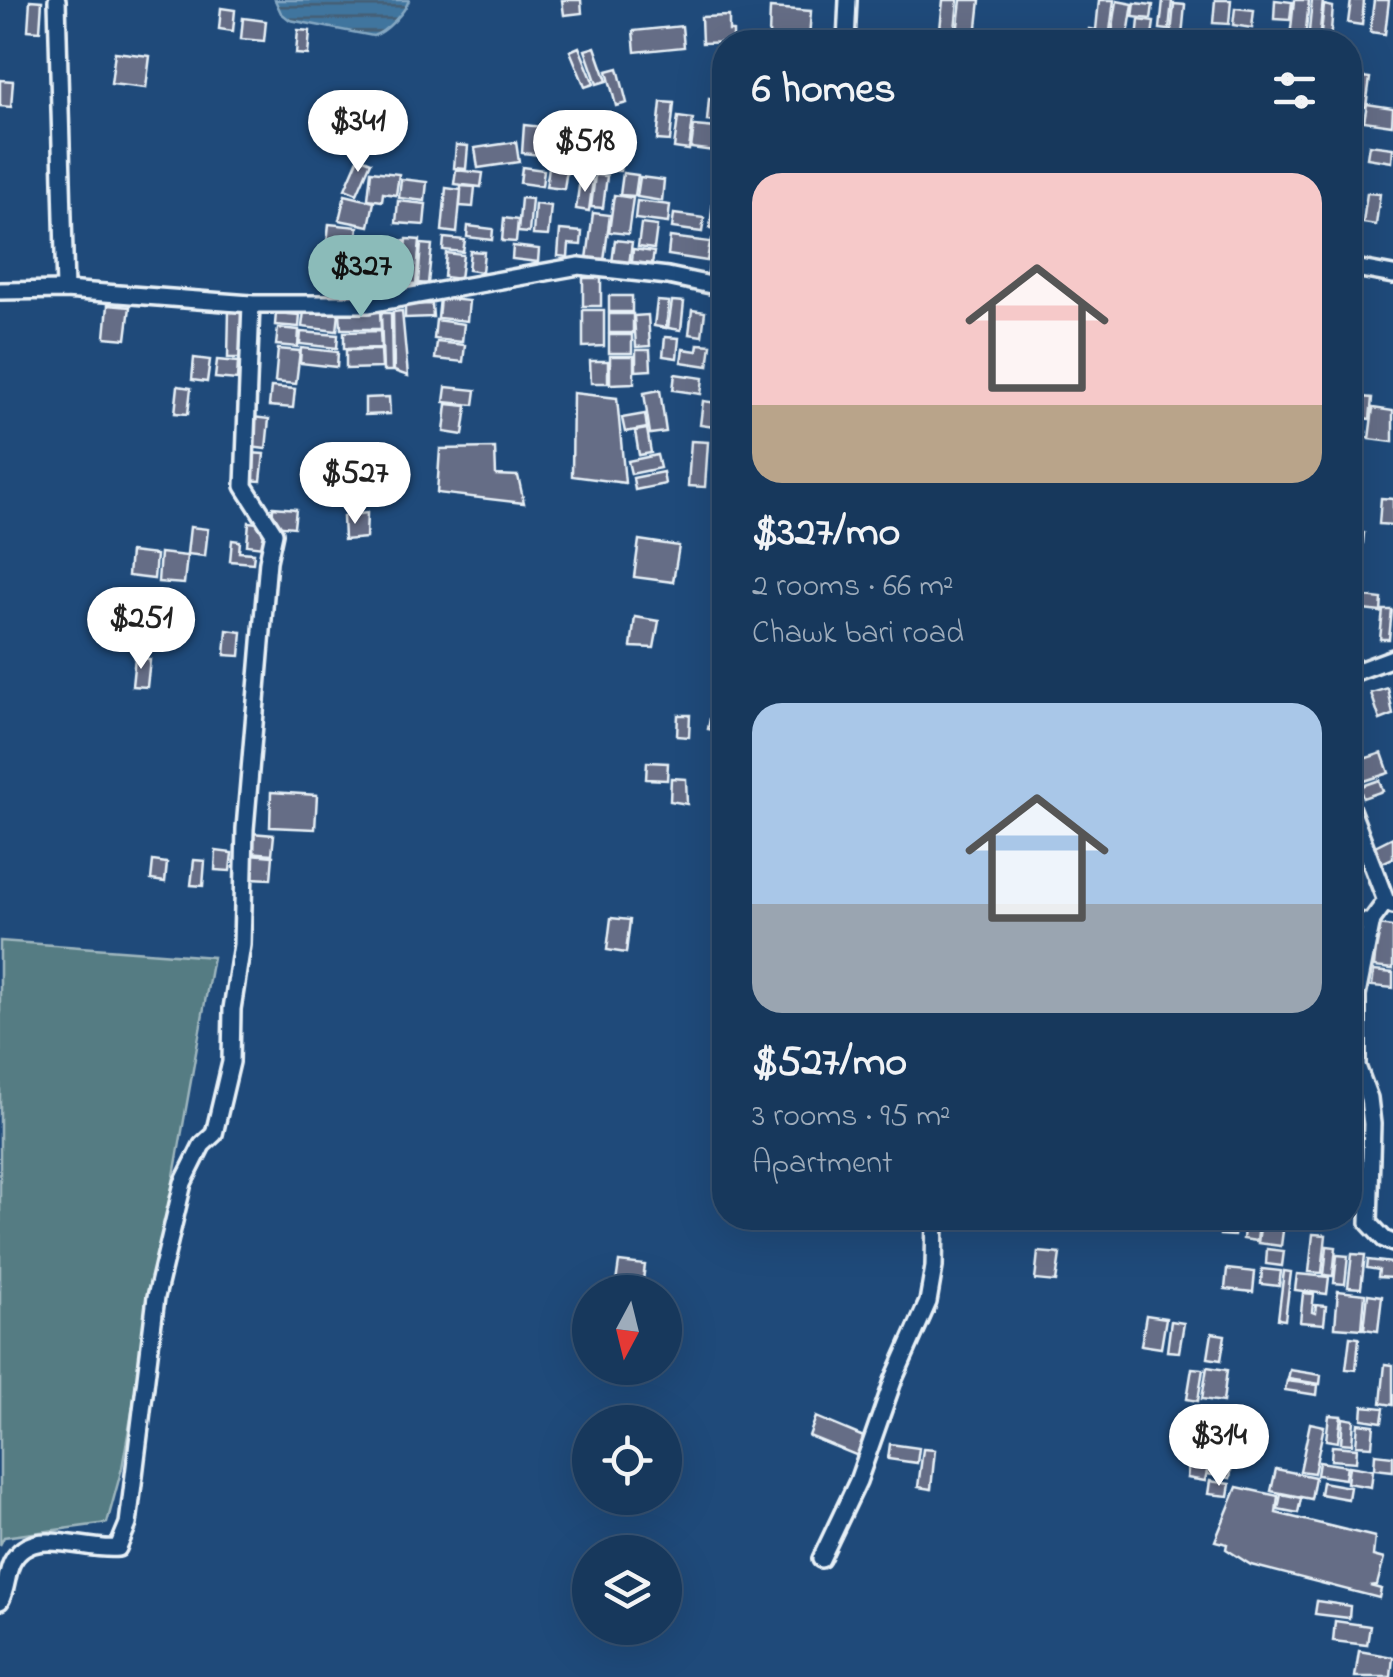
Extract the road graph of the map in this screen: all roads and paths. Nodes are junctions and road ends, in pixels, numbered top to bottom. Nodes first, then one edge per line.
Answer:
1 (57, 0) edge
2 (848, 0) edge
3 (847, 30) edge
4 (1362, 269) edge
5 (1393, 275) edge
6 (712, 285) edge
7 (65, 290) junction
8 (0, 291) edge
9 (251, 304) junction
10 (1393, 658) edge
11 (1362, 670) edge
12 (1362, 836) edge
13 (1390, 903) edge
14 (1362, 922) edge
15 (1371, 923) junction
16 (1362, 969) edge
17 (1362, 1079) edge
18 (935, 1230) edge
19 (1393, 1243) edge
20 (821, 1559) dead end
21 (0, 1601) edge

1 - 7 street
2 - 3 street
4 - 5 street
6 - 9 street
7 - 8 street
7 - 9 street
9 - 21 street
10 - 11 street
12 - 13 street
13 - 15 street
14 - 15 street
15 - 16 street
17 - 19 street
18 - 20 street

